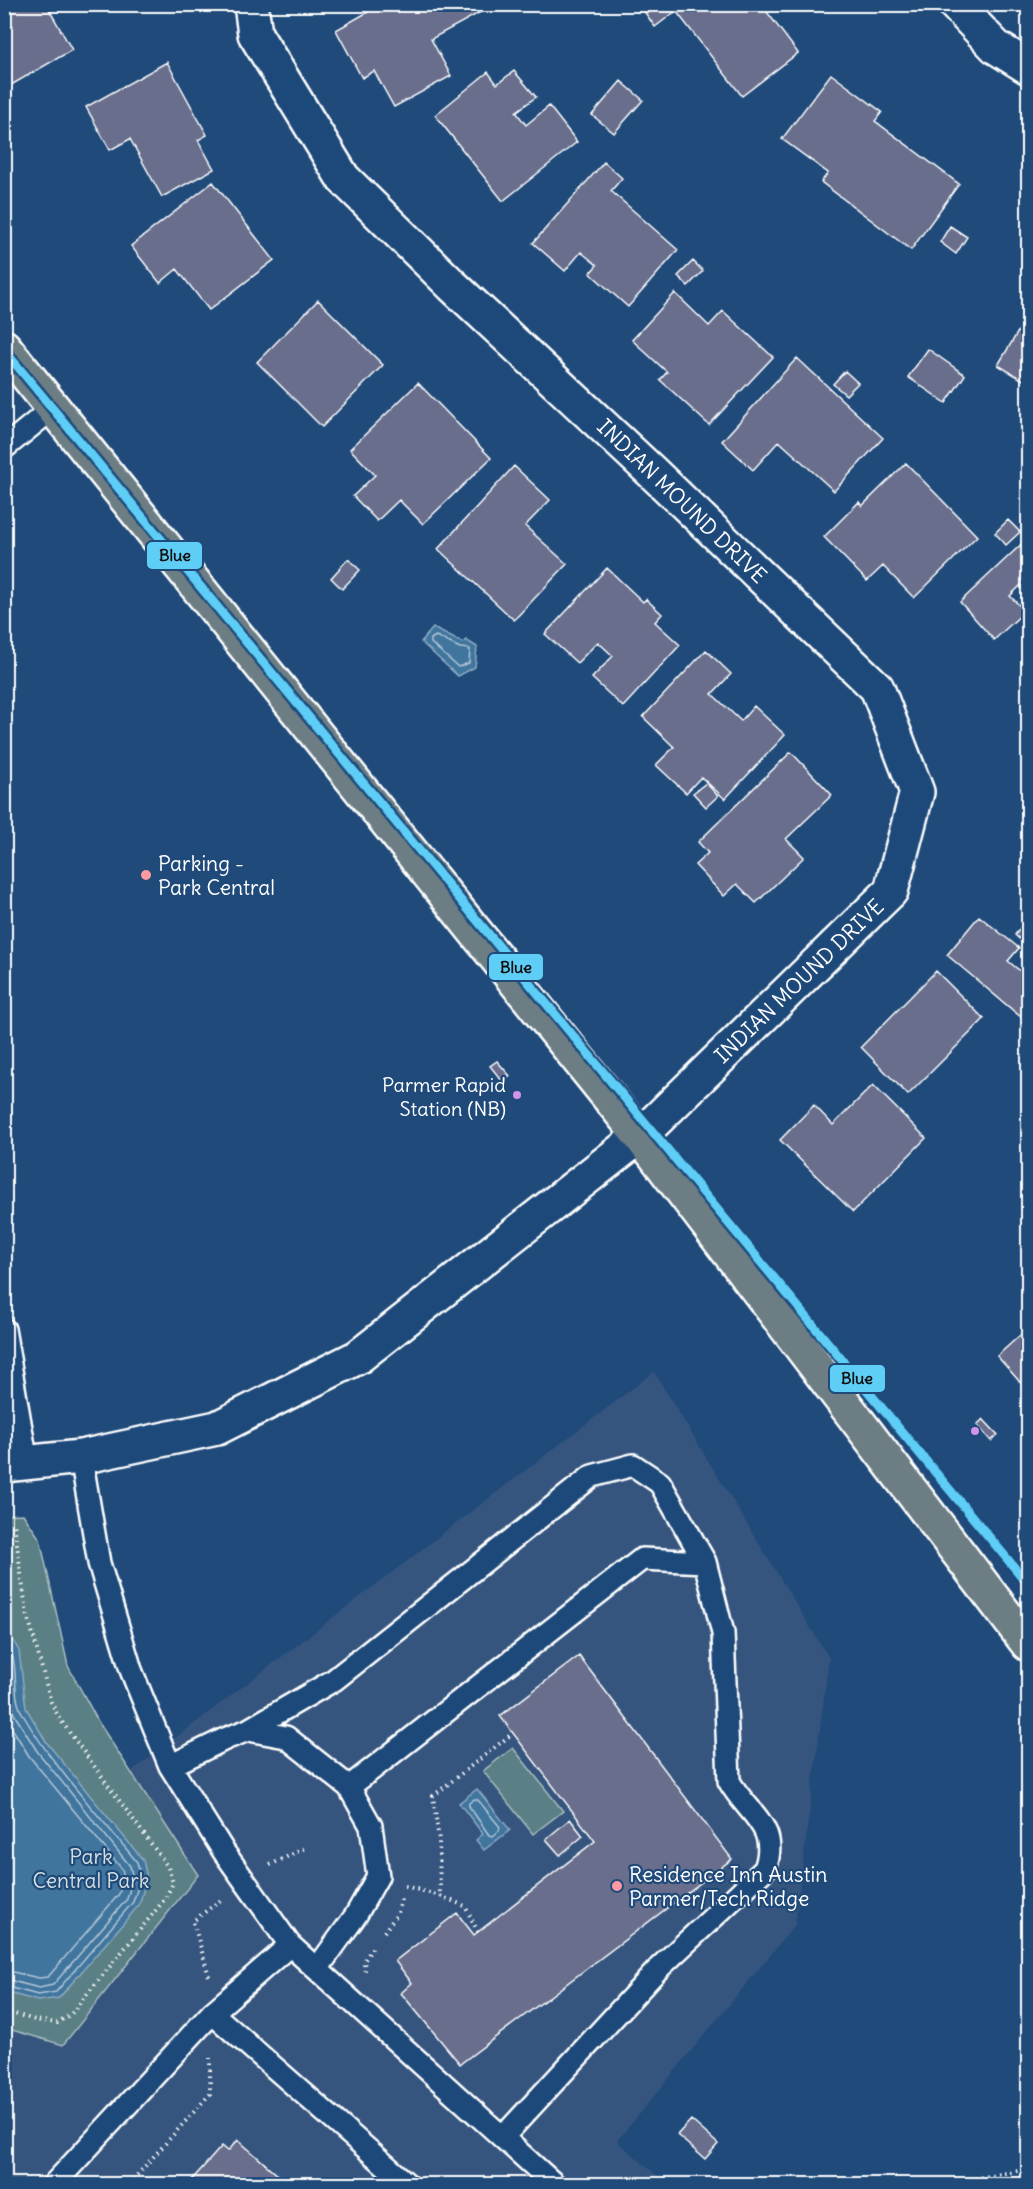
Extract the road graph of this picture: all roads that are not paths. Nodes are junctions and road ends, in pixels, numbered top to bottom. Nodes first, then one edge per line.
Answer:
1 (250, 4) edge
2 (955, 4) edge
3 (1029, 67) edge
4 (4, 347) edge
5 (53, 408) junction
6 (4, 448) edge
7 (640, 1136) junction
8 (4, 1329) edge
9 (81, 1457) junction
10 (16, 1464) edge
11 (705, 1562) junction
12 (1028, 1641) edge
13 (249, 1730) junction
14 (170, 1766) junction
15 (349, 1787) junction
16 (290, 1945) junction
17 (317, 1969) junction
18 (212, 2013) junction
19 (503, 2137) junction
20 (54, 2184) edge
21 (407, 2184) edge
22 (554, 2184) edge

1 - 7 street, INDIAN MOUND DRIVE
2 - 3 street
4 - 5 main road
5 - 6 lane
5 - 7 main road
7 - 9 street, INDIAN MOUND DRIVE
7 - 12 main road
8 - 10 lane
9 - 10 street, INDIAN MOUND DRIVE
9 - 14 lane
11 - 13 lane
11 - 15 lane
11 - 19 lane
13 - 14 lane
13 - 15 lane
14 - 16 lane
15 - 17 lane
16 - 17 lane
16 - 18 lane
17 - 19 lane
18 - 20 lane
18 - 21 lane
19 - 22 lane

